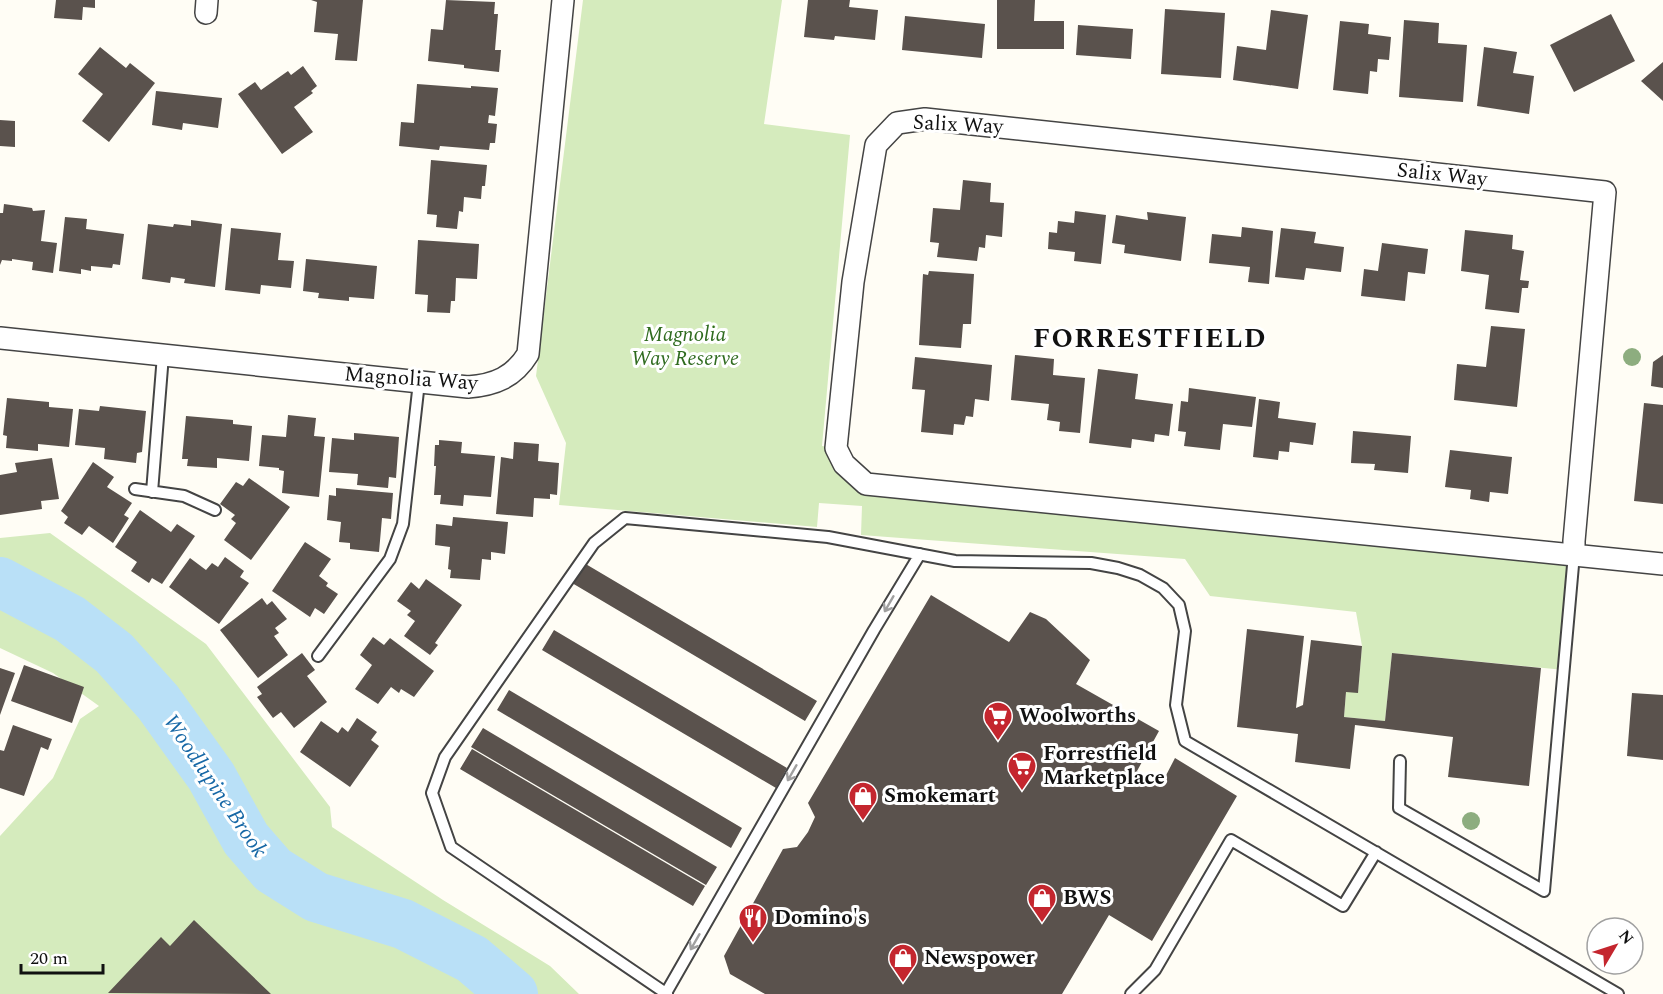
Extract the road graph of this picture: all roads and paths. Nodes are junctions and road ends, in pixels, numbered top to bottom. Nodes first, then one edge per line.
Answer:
1 (563, 0) edge
2 (0, 338) edge
3 (163, 355) junction
4 (419, 382) junction
5 (135, 489) dead end
6 (152, 492) junction
7 (215, 510) dead end
8 (920, 554) junction
9 (1574, 554) junction
10 (1663, 564) edge
11 (318, 656) dead end
12 (1400, 761) dead end
13 (1376, 852) junction
14 (666, 994) edge
15 (1131, 994) edge
16 (1618, 994) edge

1 - 4 street, Magnolia Way
2 - 3 street, Magnolia Way
3 - 4 street, Magnolia Way
3 - 6 lane
4 - 11 lane
5 - 6 lane
6 - 7 lane
8 - 13 lane
8 -> 14 lane
8 - 14 lane
9 - 9 street, Salix Way
9 - 10 street, Salix Way
9 - 12 lane
13 - 15 lane
13 - 16 lane

